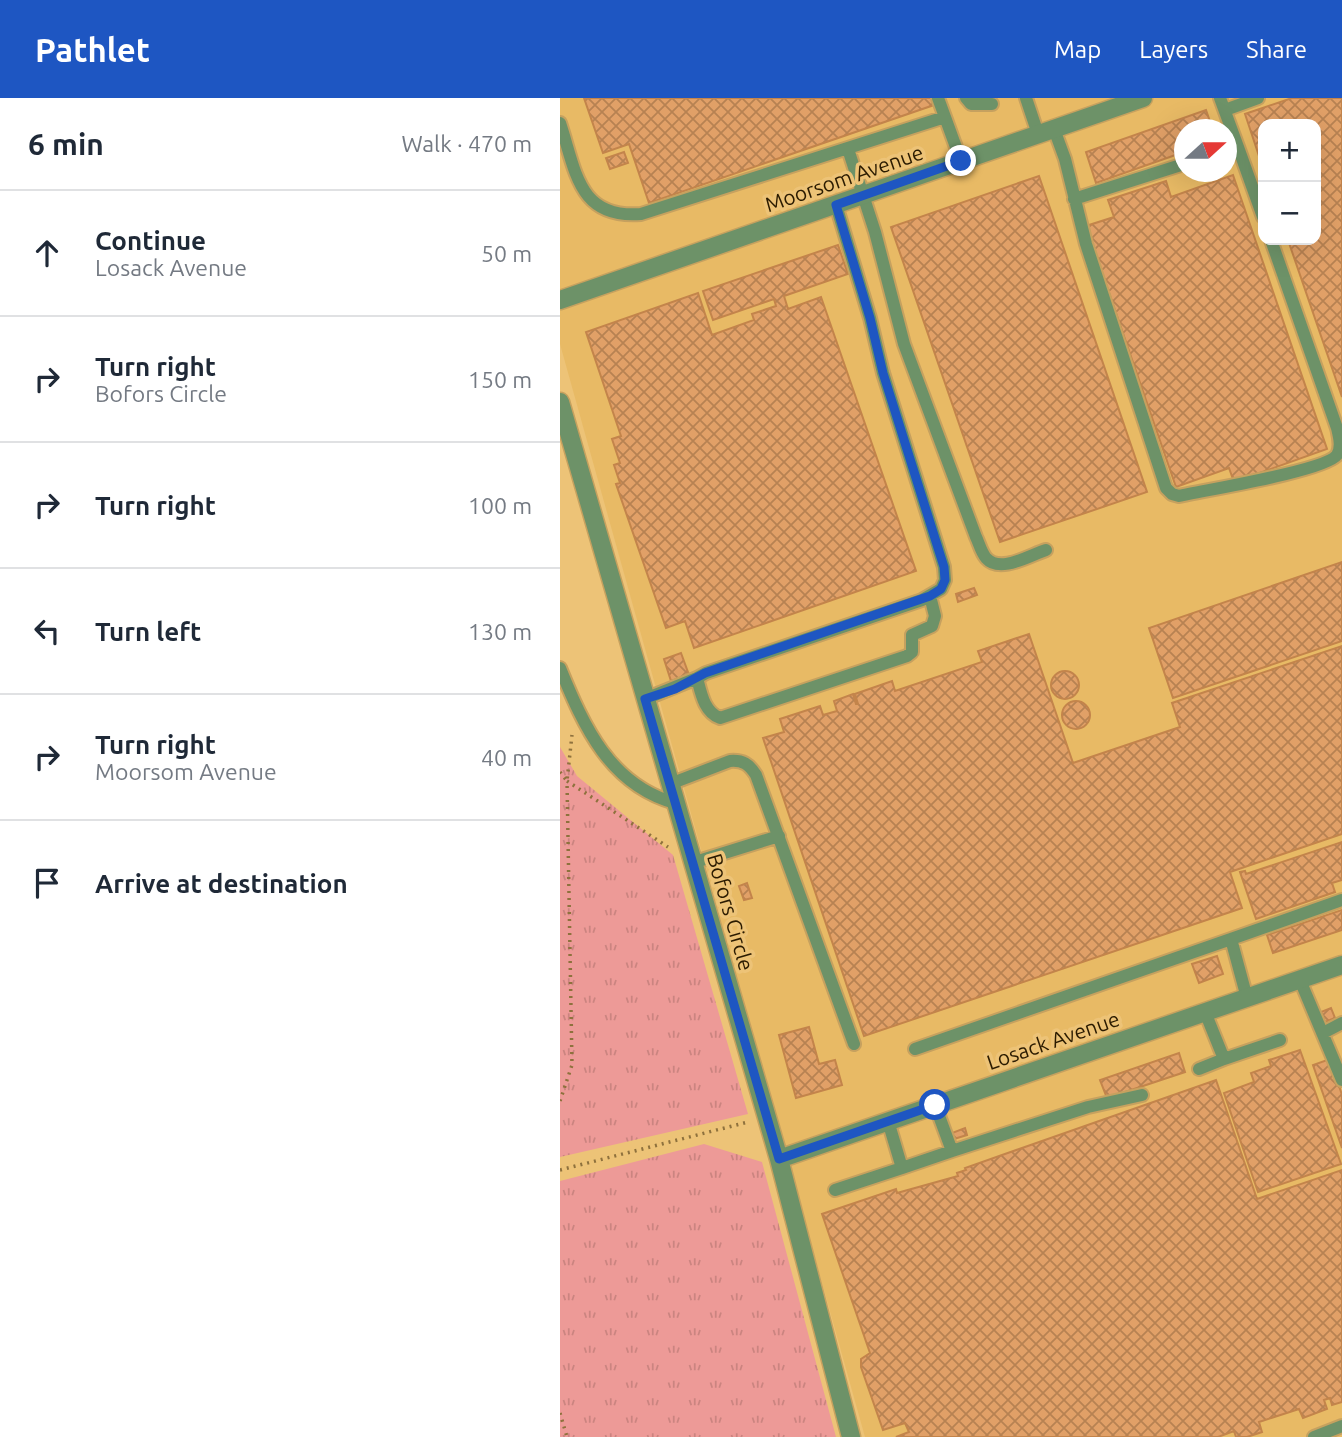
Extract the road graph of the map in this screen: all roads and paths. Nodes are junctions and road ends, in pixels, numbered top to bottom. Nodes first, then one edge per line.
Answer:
1 (938, 98) edge
2 (966, 98) edge
3 (1026, 98) edge
4 (1143, 98) edge
5 (1258, 98) edge
6 (992, 104) dead end
7 (1223, 104) edge
8 (945, 117) junction
9 (560, 123) edge
10 (1046, 131) junction
11 (848, 149) junction
12 (1237, 160) edge
13 (961, 161) junction
14 (1174, 167) edge
15 (863, 196) junction
16 (1074, 199) junction
17 (836, 205) junction
18 (1258, 206) edge
19 (1273, 245) edge
20 (560, 300) edge
21 (560, 402) edge
22 (1046, 550) dead end
23 (930, 596) junction
24 (560, 668) edge
25 (697, 678) junction
26 (645, 699) junction
27 (576, 707) junction
28 (560, 772) edge
29 (567, 781) junction
30 (670, 784) junction
31 (675, 803) junction
32 (779, 836) junction
33 (692, 863) junction
34 (1342, 900) edge
35 (1231, 939) junction
36 (1342, 965) edge
37 (1300, 980) junction
38 (1247, 998) junction
39 (1205, 1012) junction
40 (1342, 1023) edge
41 (1322, 1033) junction
42 (1280, 1040) dead end
43 (854, 1044) dead end
44 (915, 1049) dead end
45 (1224, 1059) junction
46 (1199, 1069) dead end
47 (1342, 1080) edge
48 (1142, 1095) dead end
49 (560, 1101) edge
50 (935, 1105) junction
51 (767, 1117) junction
52 (888, 1121) junction
53 (951, 1151) junction
54 (779, 1159) junction
55 (902, 1168) junction
56 (560, 1170) edge
57 (835, 1190) dead end
58 (560, 1413) edge
59 (1342, 1426) edge
60 (567, 1437) edge
61 (851, 1437) edge
62 (1314, 1437) edge

1 - 8 lane
2 - 6 lane
3 - 10 lane
4 - 10 street, Moorsom Avenue
5 - 7 lane
8 - 11 lane
8 - 13 lane
9 - 11 lane
10 - 13 street, Moorsom Avenue
10 - 16 lane
11 - 15 lane
12 - 18 lane
13 - 15 street, Moorsom Avenue
14 - 16 lane
15 - 17 street, Moorsom Avenue
15 - 22 lane
16 - 19 lane
17 - 20 street, Moorsom Avenue
17 - 23 lane
21 - 26 street, Bofors Circle
23 - 25 lane
23 - 25 lane
24 - 27 lane
25 - 26 lane
26 - 30 street, Bofors Circle
27 - 29 path
27 - 31 lane
28 - 29 path
29 - 33 path
29 - 49 path
30 - 31 street, Bofors Circle
30 - 32 lane
31 - 33 street, Bofors Circle
32 - 33 lane
32 - 43 lane
33 - 51 street, Bofors Circle
34 - 35 lane
35 - 38 lane
35 - 44 lane
36 - 37 street, Losack Avenue
37 - 38 street, Losack Avenue
37 - 41 lane
38 - 39 street, Losack Avenue
39 - 45 lane
39 - 50 street, Losack Avenue
40 - 41 lane
41 - 47 lane
42 - 45 lane
45 - 46 lane
48 - 53 lane
50 - 52 street, Losack Avenue
50 - 53 lane
51 - 54 street, Bofors Circle
51 - 56 path
52 - 54 street, Losack Avenue
52 - 55 lane
53 - 55 lane
54 - 61 street, Bofors Circle
55 - 57 lane
58 - 60 path
59 - 62 lane

